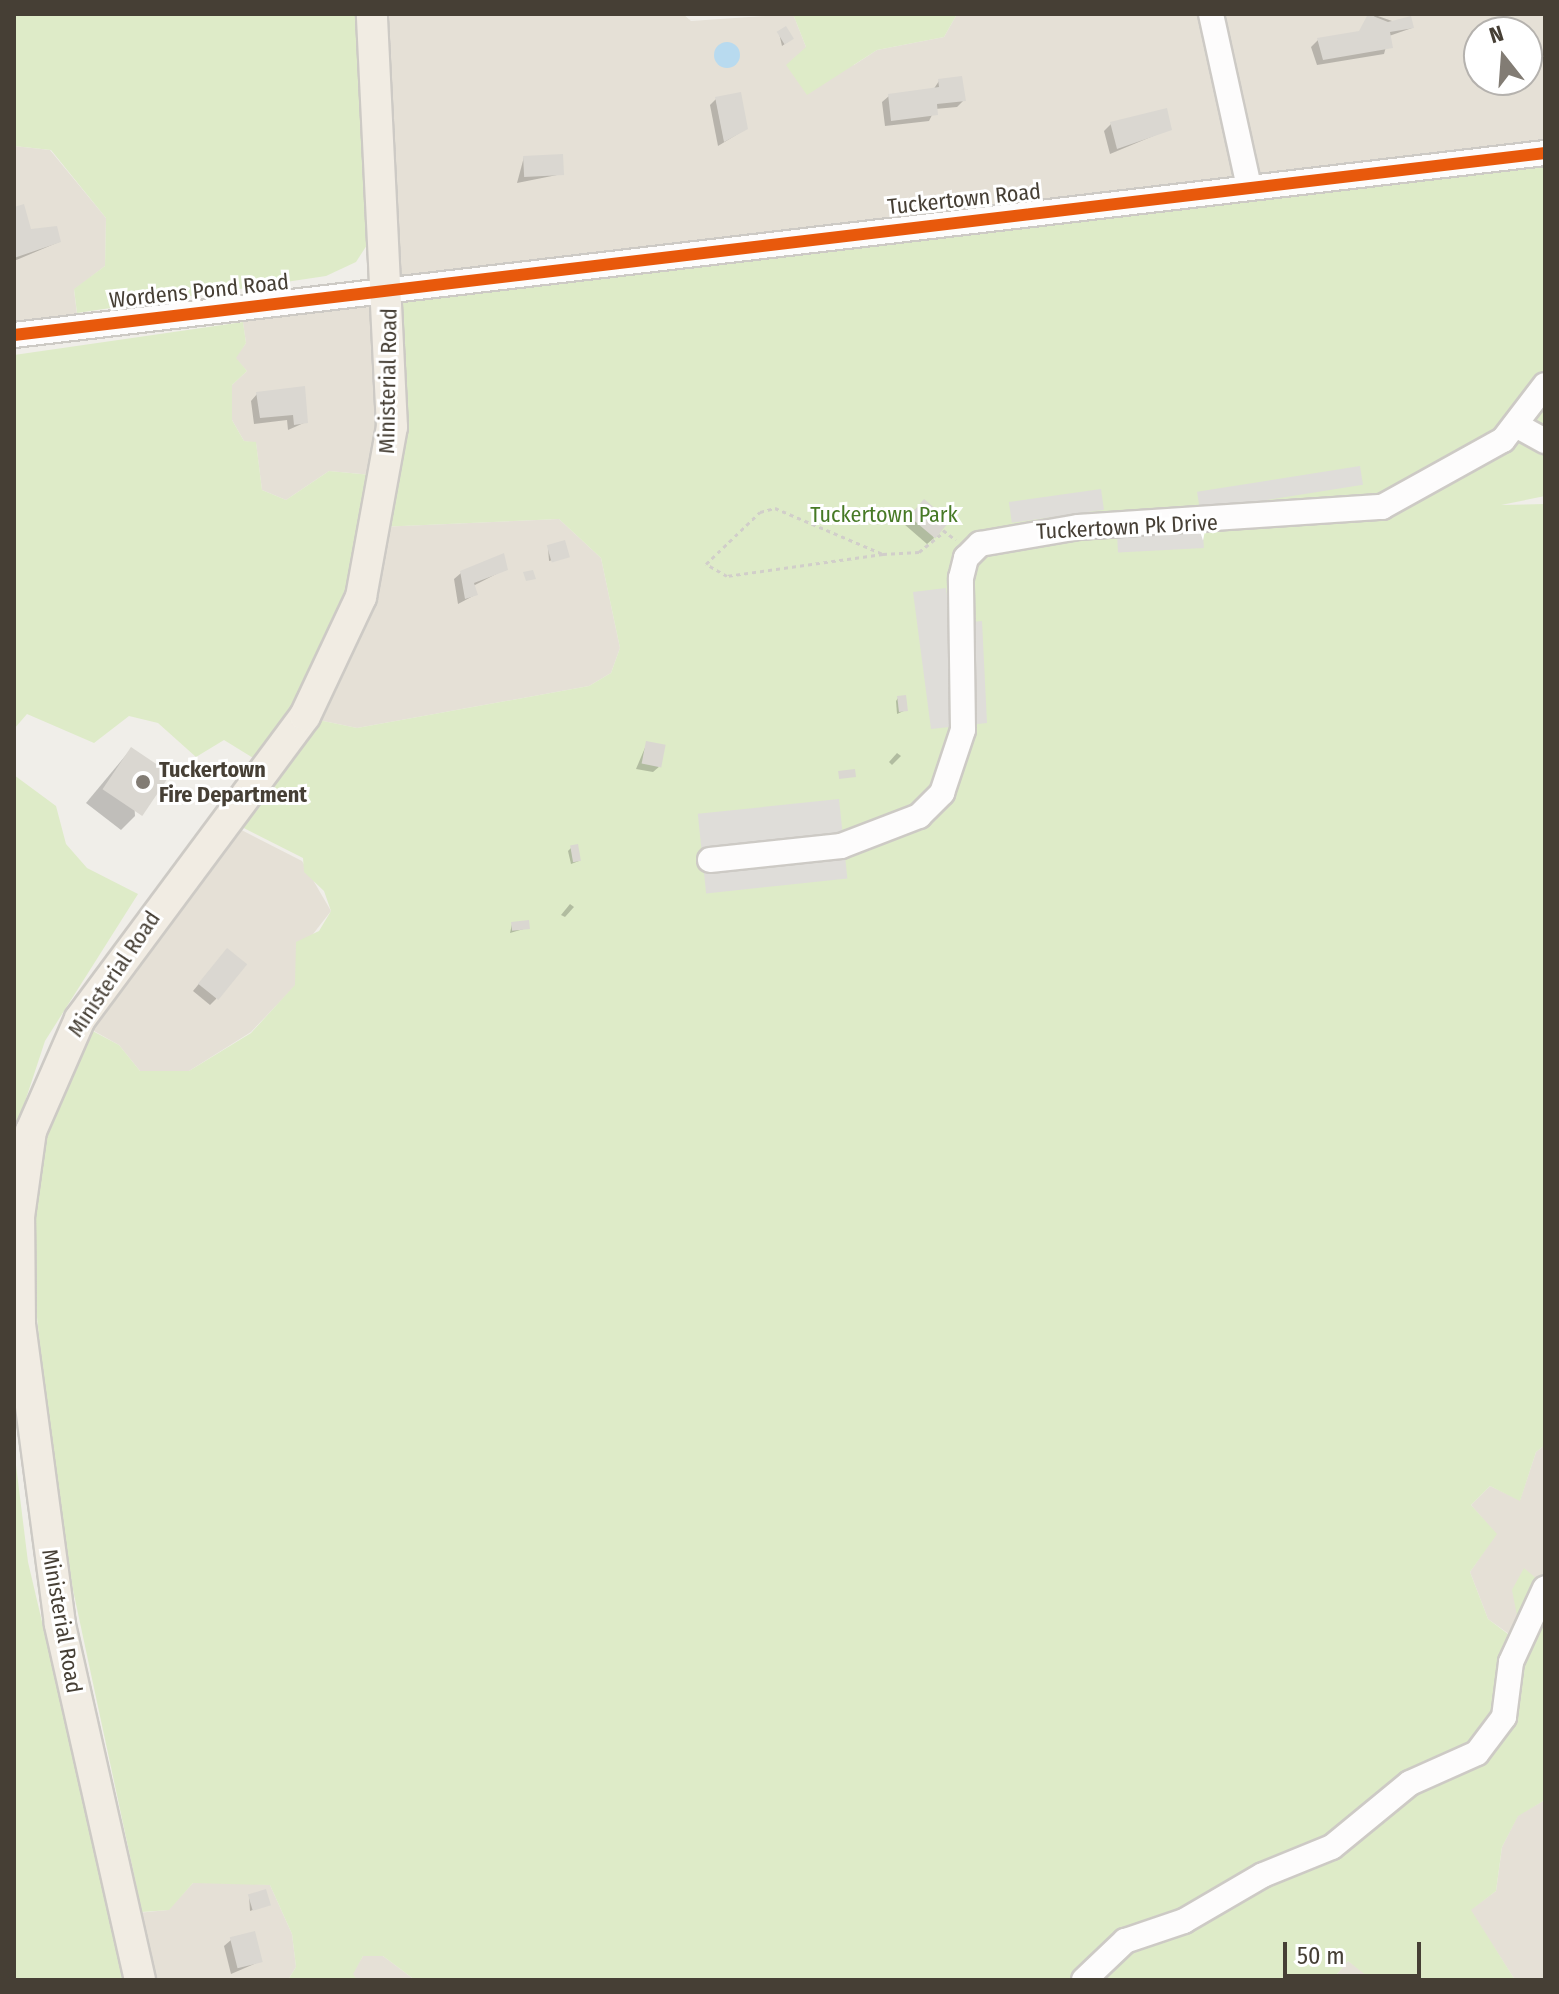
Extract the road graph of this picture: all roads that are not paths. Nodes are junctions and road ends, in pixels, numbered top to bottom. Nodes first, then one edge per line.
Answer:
1 (372, 14) edge
2 (1211, 14) edge
3 (1545, 153) edge
4 (1249, 187) junction
5 (389, 291) junction
6 (14, 335) edge
7 (1545, 385) edge
8 (1516, 425) junction
9 (1545, 441) edge
10 (710, 860) dead end
11 (1545, 1588) edge
12 (140, 1980) edge
13 (1084, 1980) edge

1 - 5 main road, Ministerial Road
2 - 4 street
3 - 4 street, Tuckertown Road
4 - 5 street, Tuckertown Road
5 - 6 street, Wordens Pond Road
5 - 12 main road, Ministerial Road
7 - 8 street, Tuckertown Pk Drive
8 - 9 street
8 - 10 street, Tuckertown Pk Drive
11 - 13 street

